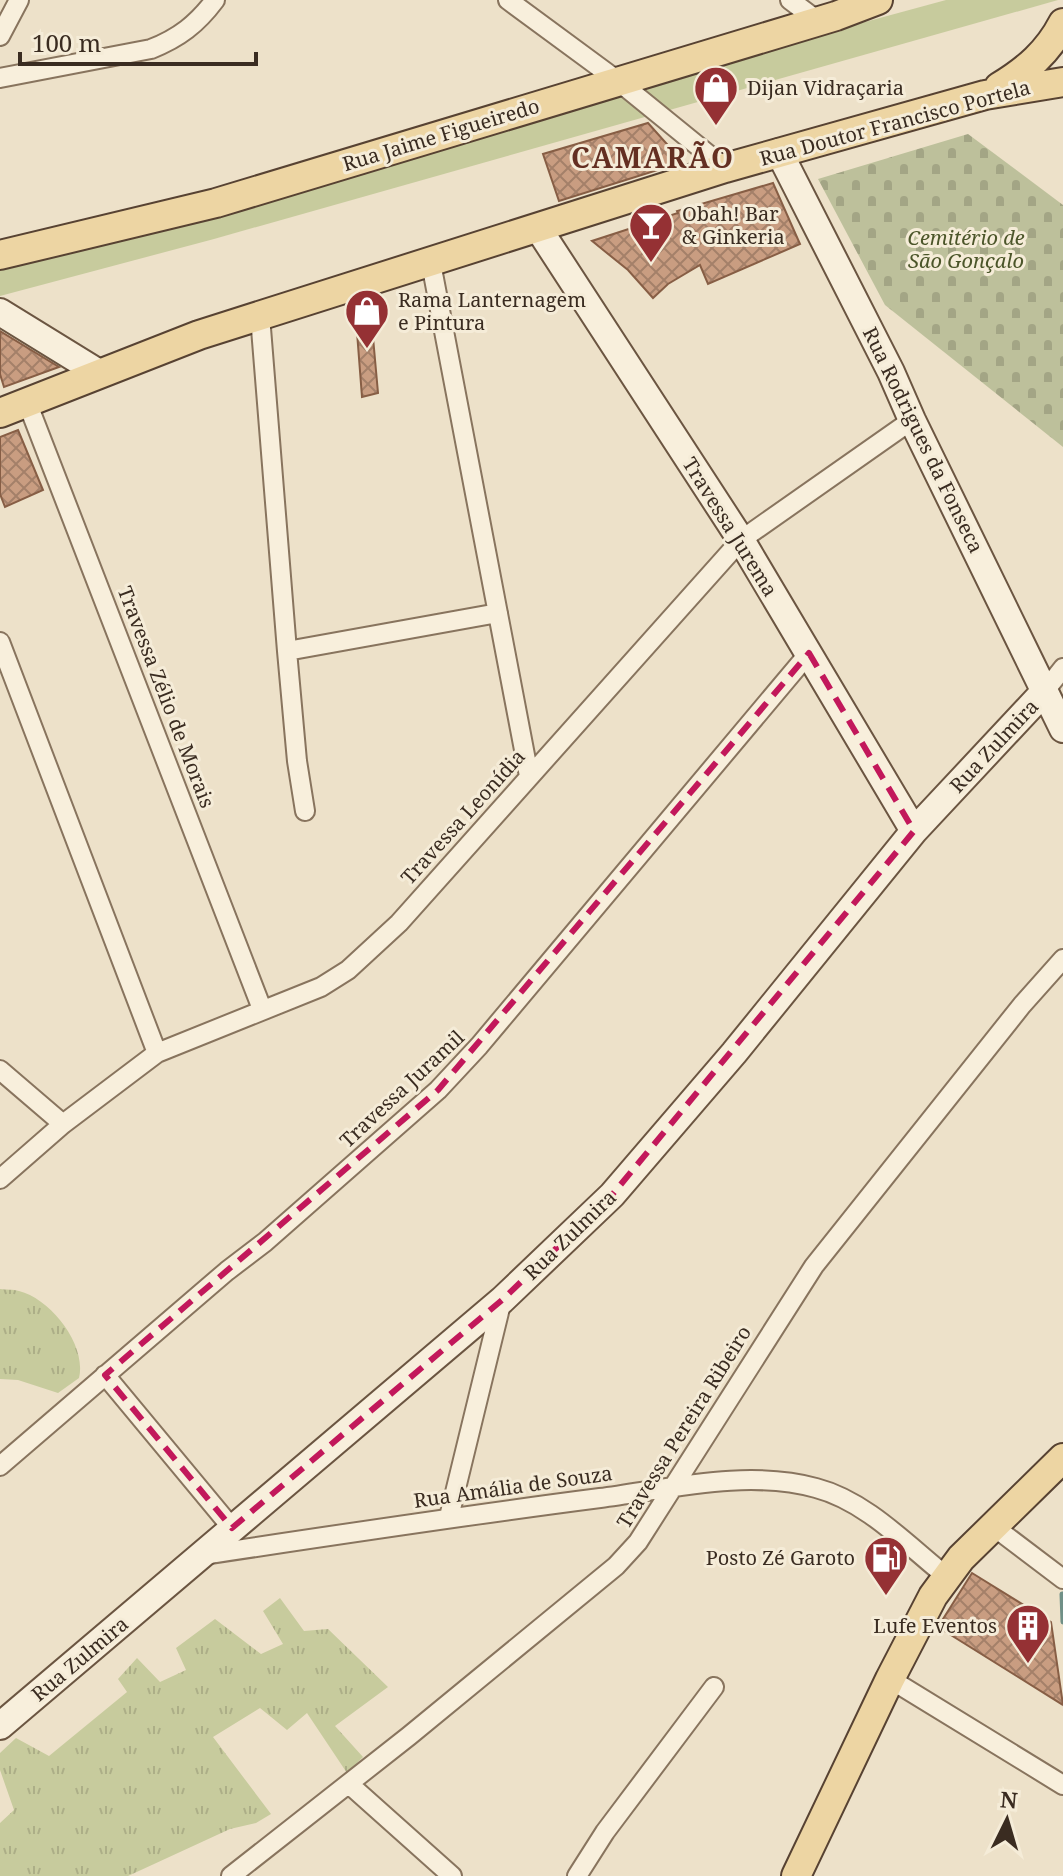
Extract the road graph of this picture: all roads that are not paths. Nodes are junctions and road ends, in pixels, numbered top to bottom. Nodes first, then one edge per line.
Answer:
1 (19, 0) edge
2 (215, 0) edge
3 (508, 0) edge
4 (790, 0) edge
5 (878, 0) edge
6 (818, 21) junction
7 (1063, 23) edge
8 (0, 36) edge
9 (0, 78) edge
10 (618, 81) junction
11 (1063, 82) edge
12 (985, 95) junction
13 (779, 152) junction
14 (725, 168) junction
15 (538, 228) junction
16 (0, 255) edge
17 (431, 263) junction
18 (0, 312) edge
19 (260, 316) junction
20 (99, 373) junction
21 (27, 402) junction
22 (0, 413) edge
23 (912, 420) junction
24 (741, 540) junction
25 (498, 613) junction
26 (0, 642) edge
27 (287, 651) junction
28 (809, 653) junction
29 (1063, 668) edge
30 (1044, 692) junction
31 (1063, 729) edge
32 (529, 776) junction
33 (305, 811) dead end
34 (914, 831) junction
35 (1063, 959) edge
36 (262, 1009) junction
37 (157, 1053) junction
38 (0, 1070) edge
39 (63, 1124) junction
40 (0, 1179) edge
41 (502, 1300) junction
42 (105, 1375) junction
43 (1063, 1458) edge
44 (0, 1466) edge
45 (672, 1488) junction
46 (449, 1517) junction
47 (993, 1526) junction
48 (232, 1528) junction
49 (203, 1555) junction
50 (946, 1576) junction
51 (1063, 1579) edge
52 (890, 1679) junction
53 (714, 1687) dead end
54 (0, 1726) edge
55 (349, 1784) junction
56 (1063, 1785) edge
57 (231, 1876) edge
58 (452, 1876) edge
59 (577, 1876) edge
60 (796, 1876) edge

1 - 8 street
2 - 9 street
3 - 10 street
4 - 6 street
5 - 6 main road, Rua Jaime Figueiredo
6 - 10 main road, Rua Jaime Figueiredo
7 - 12 main road
10 - 14 street
10 - 16 main road, Rua Jaime Figueiredo
11 - 12 main road, Rua Doutor Francisco Portela
12 - 13 main road, Rua Doutor Francisco Portela
13 - 14 main road, Rua Doutor Francisco Portela
13 - 23 main road, Rua Rodrigues da Fonseca
14 - 15 main road, Rua Doutor Francisco Portela
15 - 17 main road, Rua Doutor Francisco Portela
15 - 24 main road, Travessa Jurema
17 - 19 main road, Rua Doutor Francisco Portela
17 - 25 street
18 - 20 main road
19 - 20 main road, Rua Doutor Francisco Portela
19 - 27 street
20 - 21 main road, Rua Doutor Francisco Portela
21 - 22 main road, Rua Doutor Francisco Portela
21 - 36 street, Travessa Zélio de Morais
23 - 24 street, Travessa Leonídia
23 - 30 main road, Rua Rodrigues da Fonseca
24 - 28 main road, Travessa Jurema
24 - 32 street, Travessa Leonídia
25 - 27 street
25 - 32 street
26 - 37 street
27 - 33 street
28 - 34 main road, Travessa Jurema
28 - 42 street, Travessa Juramil
29 - 30 street, Rua Zulmira
30 - 31 main road, Rua Rodrigues da Fonseca
30 - 34 main road, Rua Zulmira
32 - 36 street, Travessa Leonídia
34 - 41 main road, Rua Zulmira
35 - 45 street, Travessa Pereira Ribeiro
36 - 37 street, Travessa Leonídia
37 - 39 street, Travessa Leonídia
38 - 39 street
39 - 40 street, Travessa Leonídia
41 - 46 street
41 - 48 main road, Rua Zulmira
42 - 44 street, Travessa Juramil
42 - 48 street
43 - 47 main road
45 - 46 street, Rua Amália de Souza
45 - 50 street, Rua Amália de Souza
45 - 55 street, Travessa Pereira Ribeiro
46 - 49 street, Rua Amália de Souza
47 - 50 main road
47 - 51 street
48 - 49 main road, Rua Zulmira
49 - 54 main road, Rua Zulmira
50 - 52 main road
52 - 56 street
52 - 60 main road
53 - 59 street
55 - 57 street, Travessa Pereira Ribeiro
55 - 58 street

